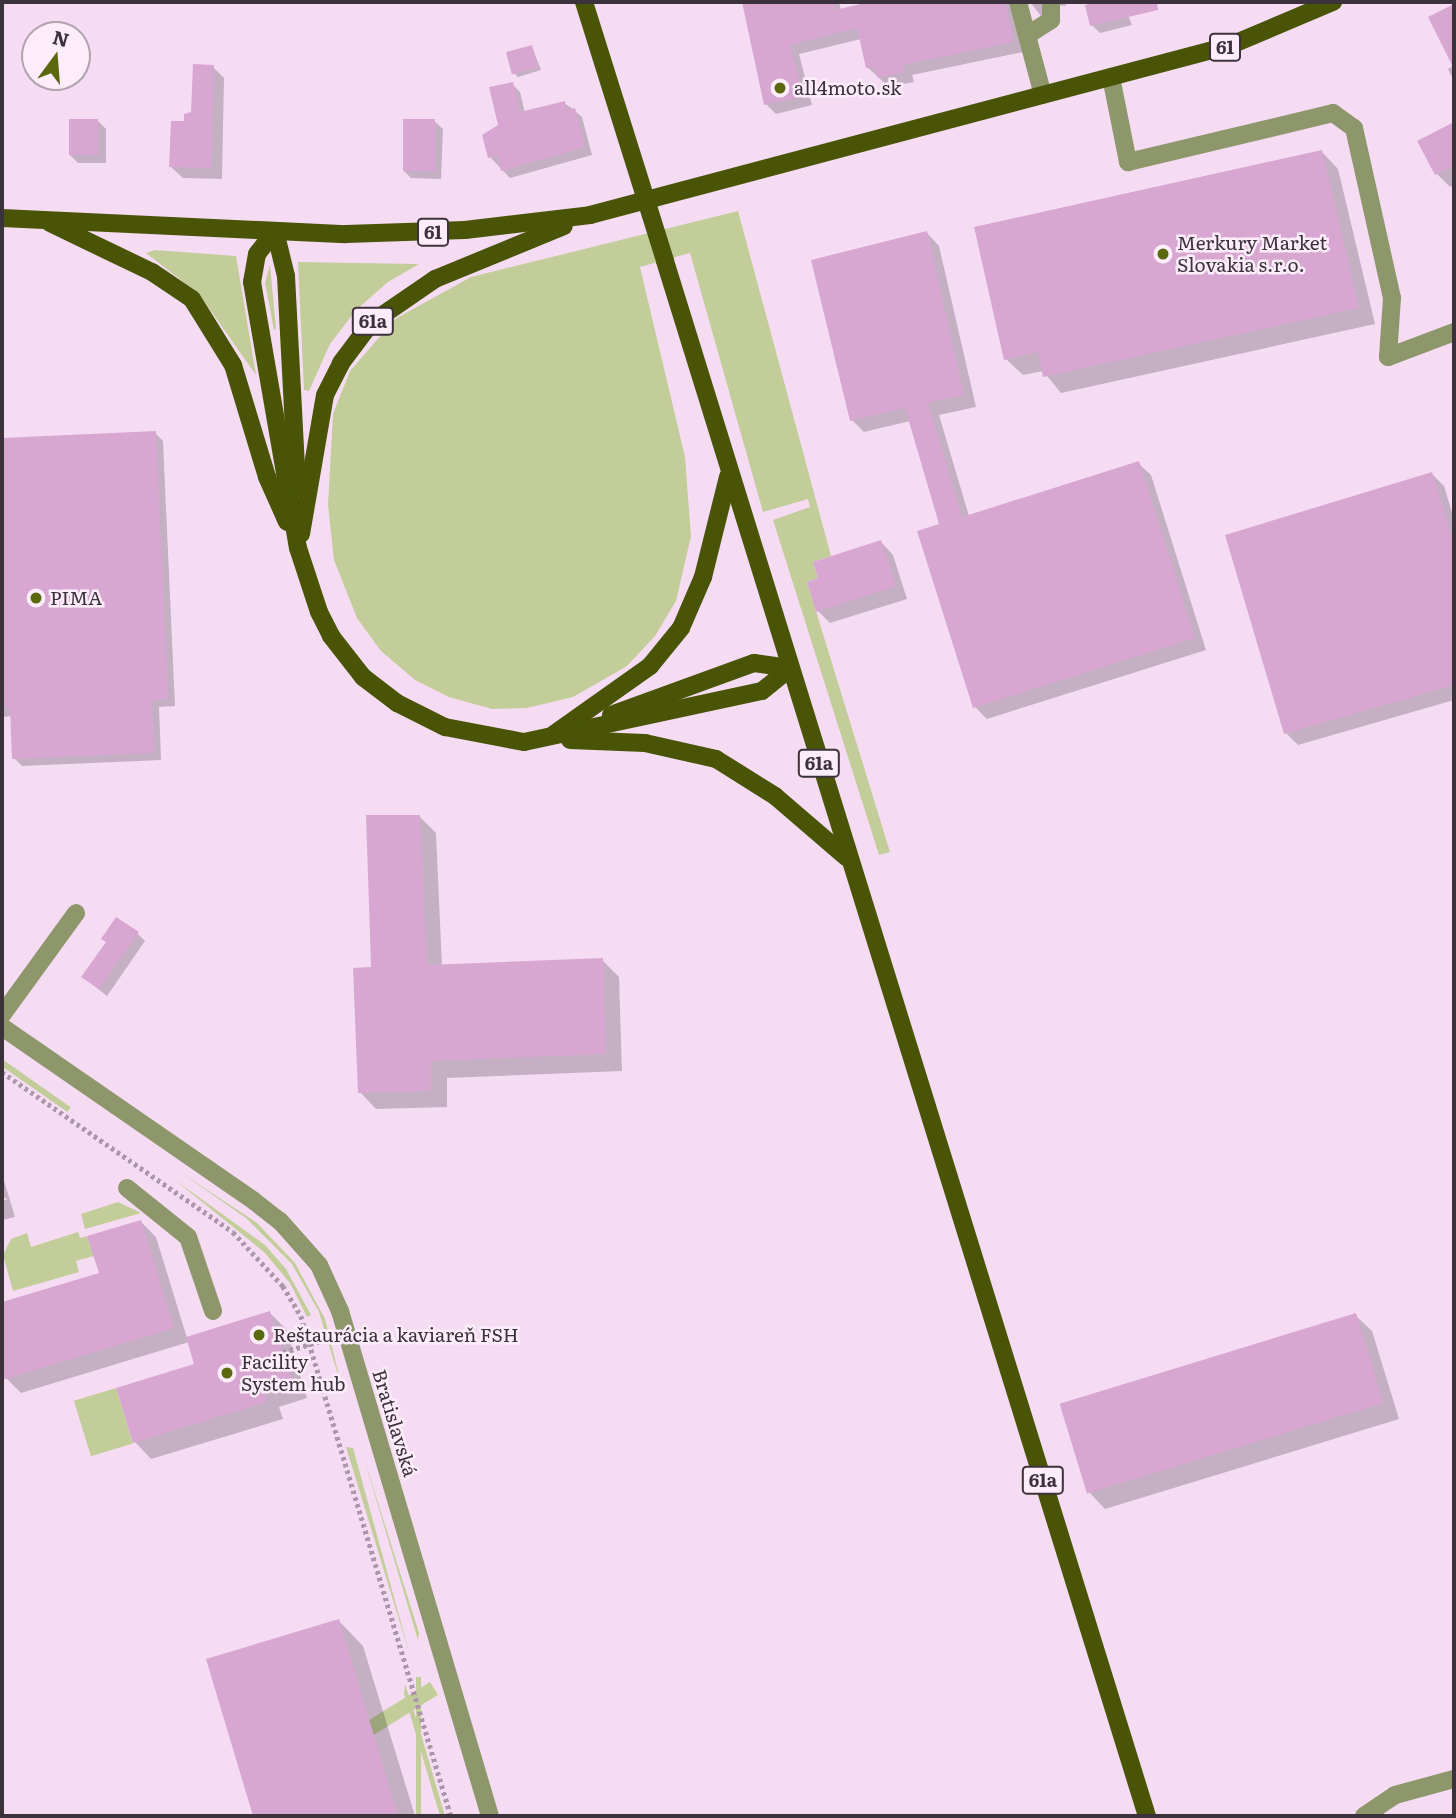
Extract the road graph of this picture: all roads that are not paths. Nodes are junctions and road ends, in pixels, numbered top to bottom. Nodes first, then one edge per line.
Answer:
1 (584, 2) edge
2 (1018, 2) edge
3 (1334, 2) edge
4 (1051, 6) dead end
5 (1029, 34) junction
6 (1111, 77) junction
7 (1043, 94) junction
8 (590, 215) junction
9 (2, 218) edge
10 (42, 219) junction
11 (275, 231) junction
12 (1454, 332) edge
13 (728, 476) junction
14 (298, 548) junction
15 (790, 668) junction
16 (545, 740) junction
17 (847, 858) junction
18 (76, 913) dead end
19 (2, 1014) edge
20 (2, 1027) edge
21 (127, 1188) dead end
22 (213, 1311) dead end
23 (1454, 1779) edge
24 (490, 1816) edge
25 (1147, 1816) edge
26 (1364, 1816) edge

1 - 13 main road, 61a, bridge
2 - 5 street
3 - 6 main road, 61
4 - 5 street
5 - 7 street
6 - 7 main road, 61
6 - 12 street
7 - 8 main road, 61
8 - 11 main road, 61
8 - 14 main road, 61a
9 - 10 main road, 61
10 - 11 main road, 61
10 - 14 main road, 61a
11 - 14 main road, 61a
11 - 14 main road, 61a
13 - 15 main road, 61a
13 - 16 main road
14 - 16 main road, 61a
15 - 16 main road, 61a
15 - 16 main road, 61a
15 - 17 main road, 61a
16 - 17 main road, 61a
17 - 25 main road, 61a
18 - 19 street
20 - 24 street, Bratislavská
21 - 22 street
23 - 26 street

